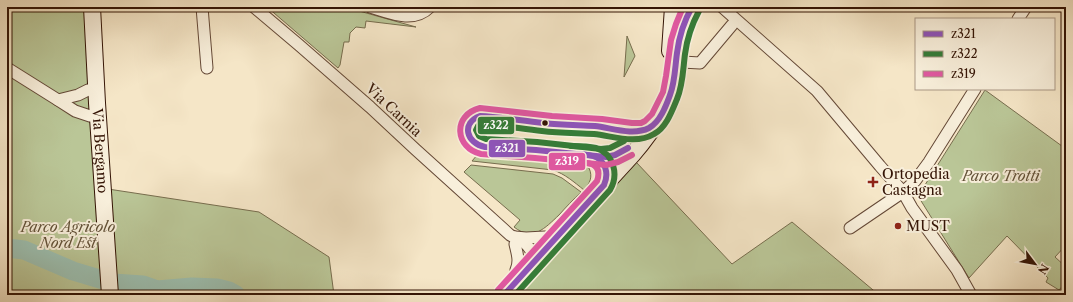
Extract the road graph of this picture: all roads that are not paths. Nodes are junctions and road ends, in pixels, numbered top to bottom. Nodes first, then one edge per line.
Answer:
1 (92, 7) edge
2 (202, 7) edge
3 (254, 7) edge
4 (370, 7) edge
5 (430, 7) edge
6 (673, 7) edge
7 (692, 7) edge
8 (722, 7) edge
9 (1026, 7) edge
10 (1019, 18) edge
11 (732, 25) dead end
12 (682, 62) dead end
13 (7, 68) edge
14 (207, 68) dead end
15 (97, 89) junction
16 (974, 90) edge
17 (58, 100) junction
18 (98, 116) junction
19 (903, 192) junction
20 (850, 228) dead end
21 (545, 238) junction
22 (514, 241) junction
23 (532, 255) junction
24 (516, 270) junction
25 (110, 295) edge
26 (496, 295) edge
27 (504, 295) edge
28 (971, 295) edge

1 - 15 street, Via Bergamo
2 - 14 street
3 - 22 street, Via Carnia
4 - 5 street
6 - 21 street
7 - 23 street
8 - 19 street
9 - 10 street
11 - 12 street
13 - 17 street
15 - 17 street
15 - 18 street, Via Bergamo
16 - 19 street
17 - 18 street
18 - 25 street, Via Bergamo
19 - 20 street
19 - 28 street
21 - 22 street
21 - 23 street
22 - 23 street, Via Carnia
22 - 24 street
23 - 24 street
23 - 27 street
24 - 26 street

